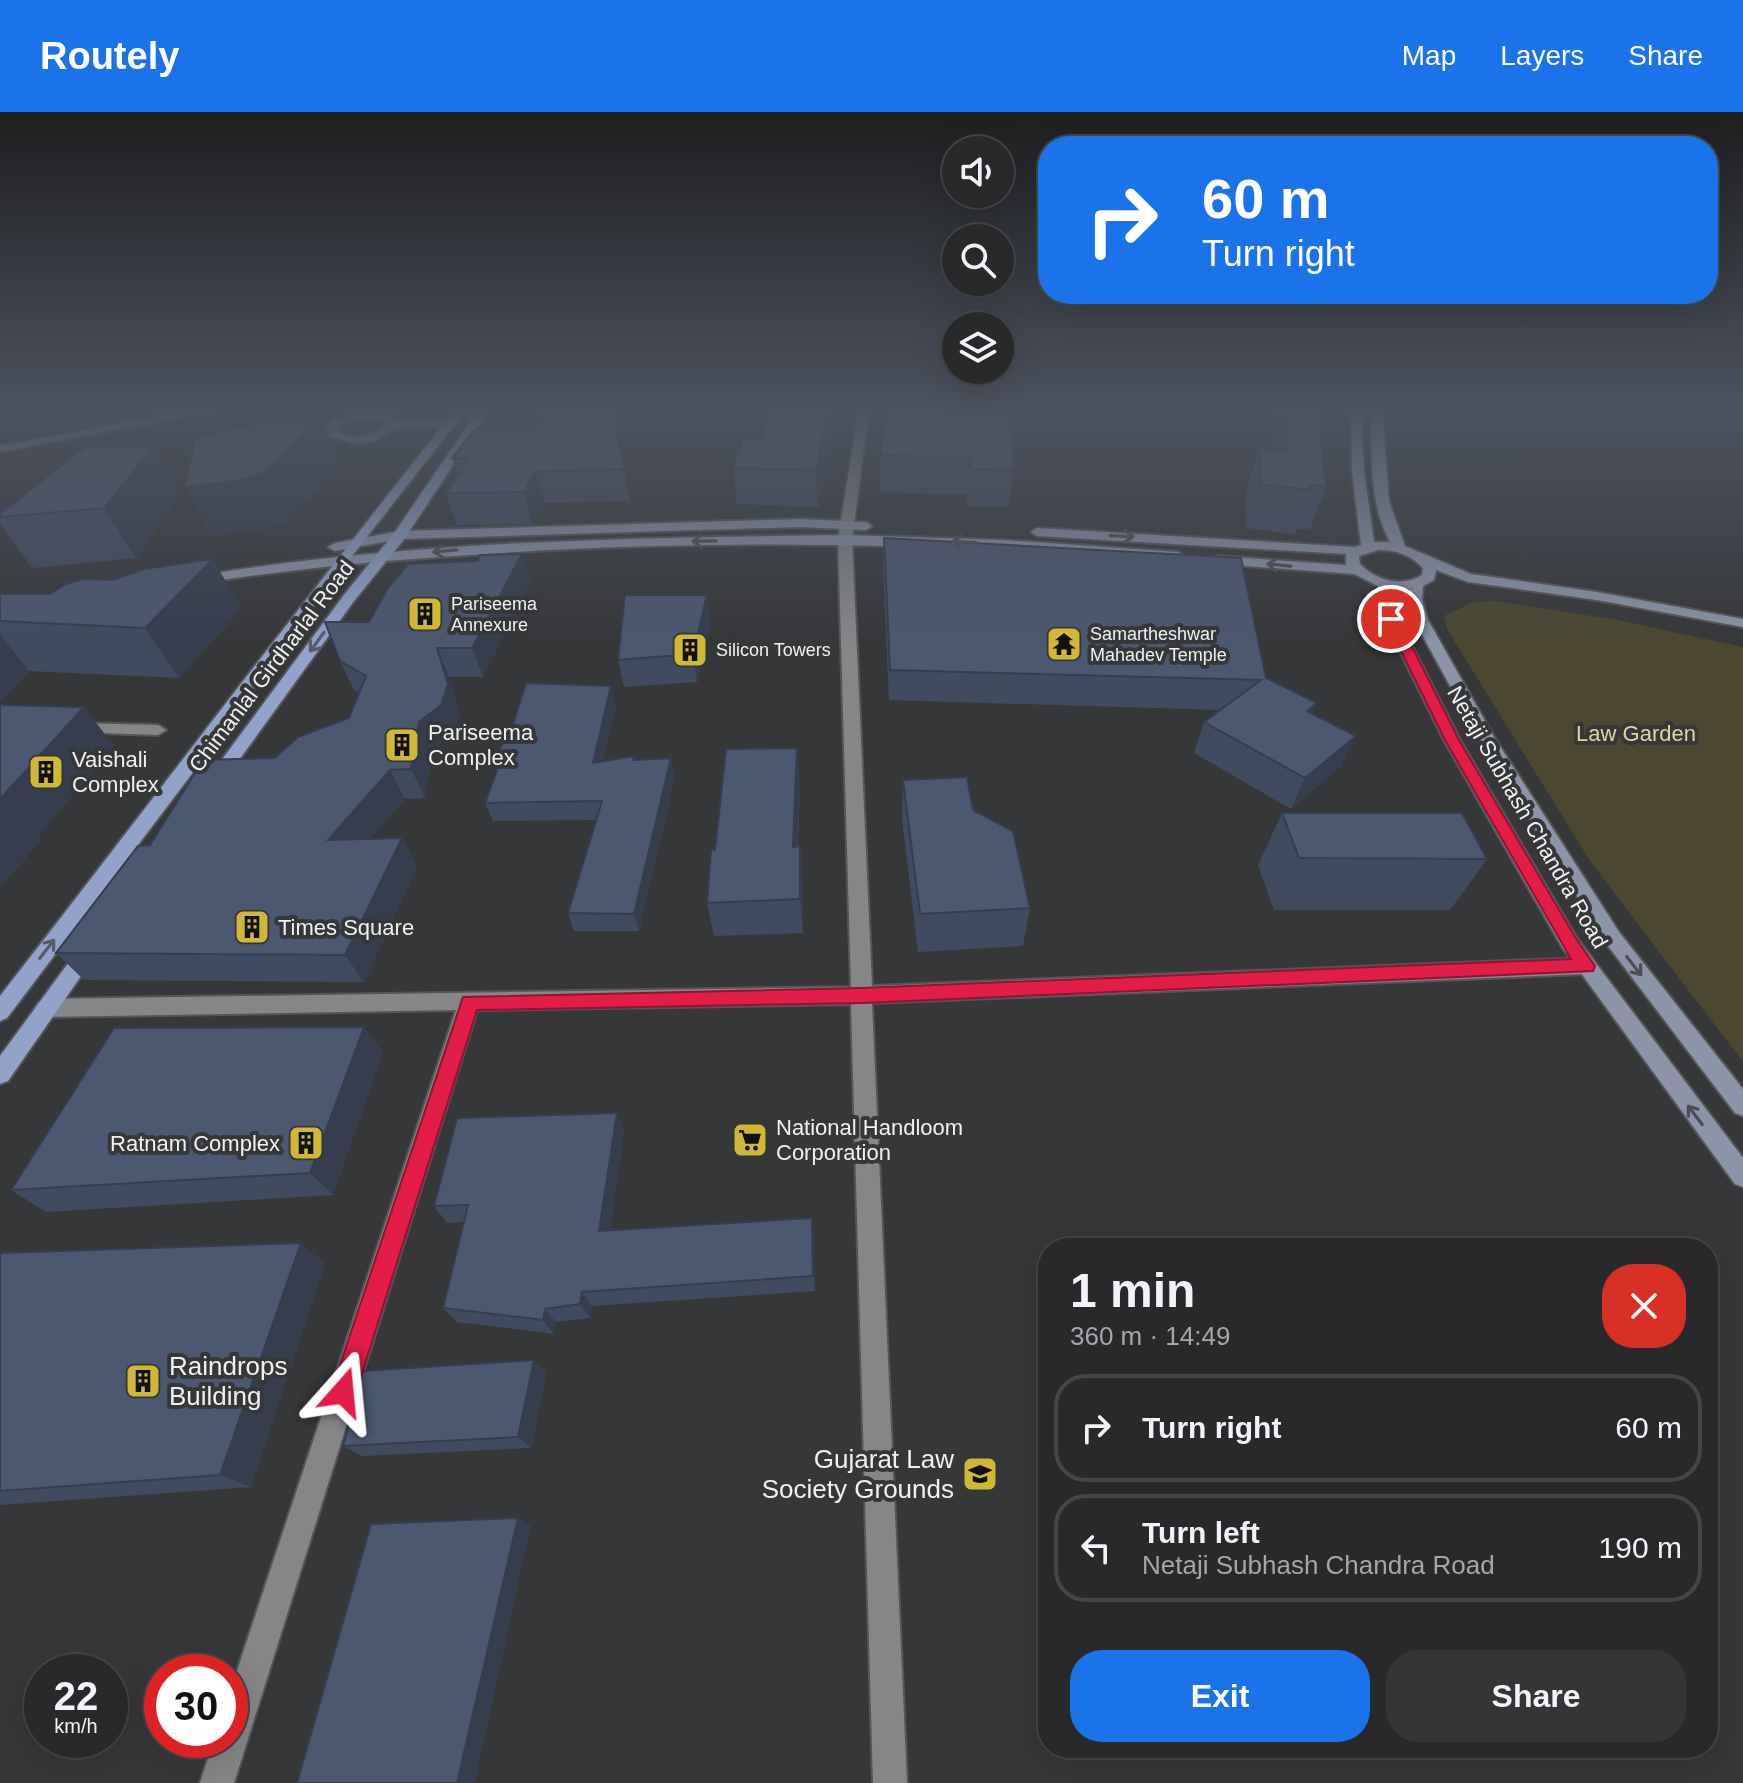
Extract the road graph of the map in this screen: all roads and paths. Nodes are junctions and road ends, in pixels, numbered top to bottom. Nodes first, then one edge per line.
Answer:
1 (401, 487) edge
2 (432, 487) edge
3 (853, 487) edge
4 (1359, 487) edge
5 (1383, 487) edge
6 (847, 532) junction
7 (400, 535) junction
8 (1400, 548) junction
9 (1362, 549) junction
10 (349, 552) junction
11 (382, 558) junction
12 (1426, 561) junction
13 (1357, 570) junction
14 (183, 577) edge
15 (1422, 581) junction
16 (1384, 583) junction
17 (1743, 623) edge
18 (1743, 635) edge
19 (63, 728) edge
20 (158, 730) dead end
21 (207, 792) edge
22 (103, 931) edge
23 (1586, 966) junction
24 (862, 995) junction
25 (469, 1002) junction
26 (46, 1008) junction
27 (0, 1012) edge
28 (0, 1074) edge
29 (1743, 1106) edge
30 (1743, 1176) edge
31 (217, 1783) edge
32 (890, 1783) edge

1 - 10 main road, Chimanlal Girdharlal Road
2 - 7 main road
3 - 6 street
4 - 9 main road
5 - 8 main road
6 - 7 main road
6 -> 9 main road
6 -> 11 main road
13 -> 6 main road
6 - 24 street
7 - 10 main road
7 - 11 main road, Chimanlal Girdharlal Road
8 - 9 main road
8 - 12 main road
9 - 13 main road
10 - 11 main road
10 - 14 main road
27 -> 10 main road, Chimanlal Girdharlal Road
11 -> 21 main road, Chimanlal Girdharlal Road
12 - 15 main road, Netaji Subhash Chandra Road
12 - 17 main road
13 - 16 main road
15 - 16 main road
15 - 18 main road
15 -> 29 main road, Netaji Subhash Chandra Road
16 - 23 main road, Netaji Subhash Chandra Road
19 - 20 street
22 - 26 main road
23 - 24 street
30 -> 23 main road, Netaji Subhash Chandra Road
24 - 25 street
24 - 32 street
25 - 26 street
25 - 31 street
26 - 28 main road

